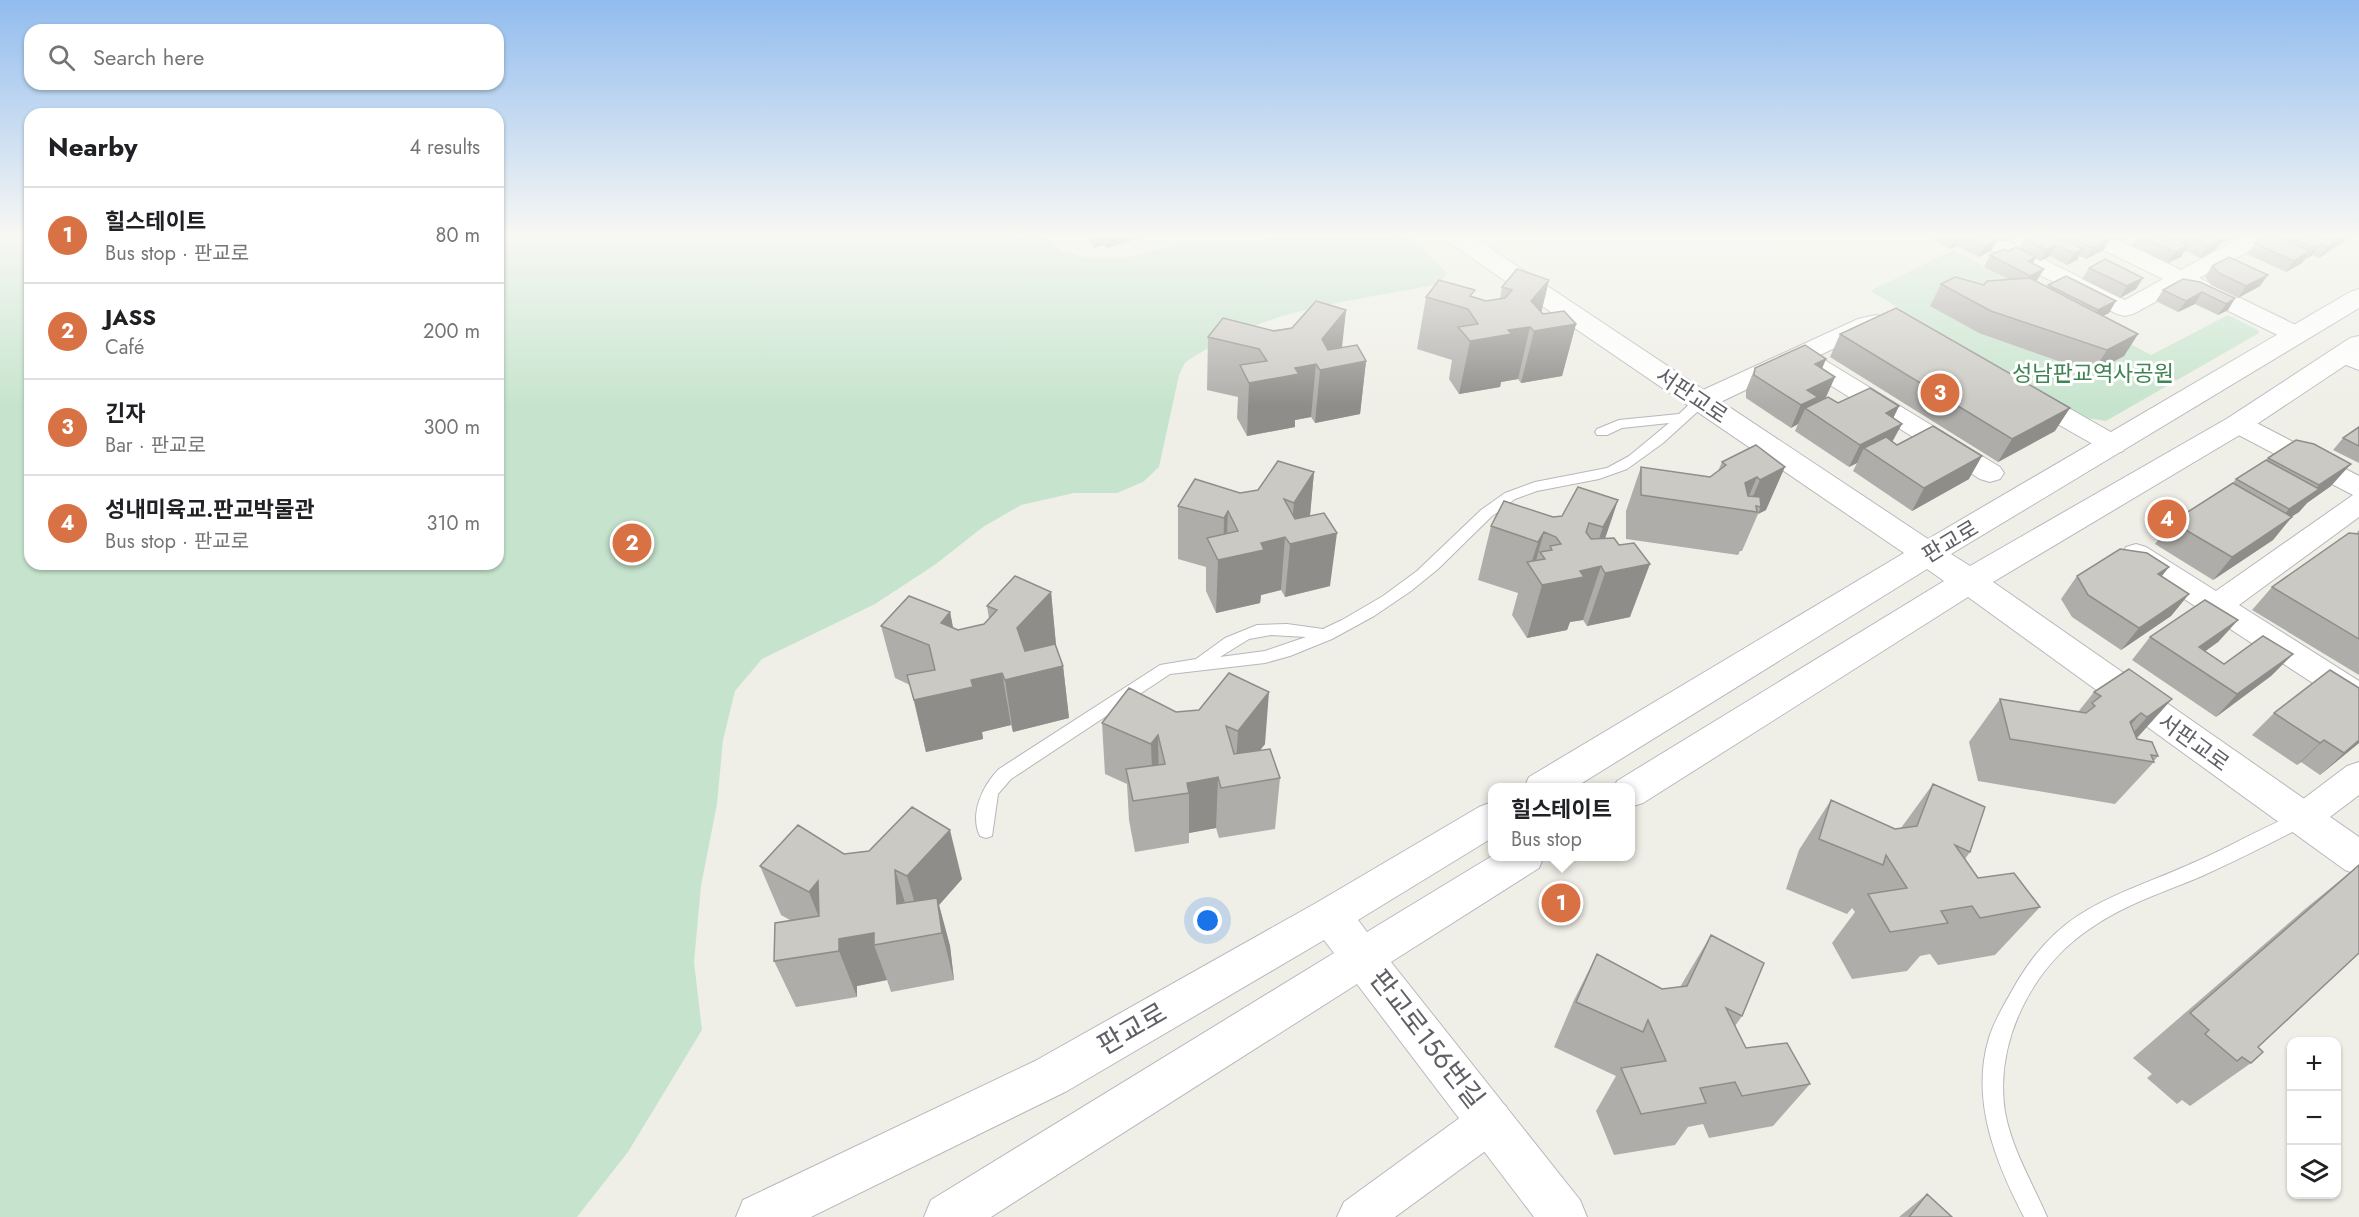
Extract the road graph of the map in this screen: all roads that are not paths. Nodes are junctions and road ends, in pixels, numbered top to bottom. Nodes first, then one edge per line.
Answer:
1 (1533, 293) edge
2 (2093, 293) edge
3 (2156, 293) edge
4 (2210, 293) edge
5 (2359, 297) edge
6 (1895, 324) edge
7 (2295, 334) junction
8 (2353, 354) edge
9 (1799, 355) junction
10 (2010, 386) edge
11 (1692, 410) junction
12 (2238, 424) junction
13 (1602, 432) dead end
14 (2114, 445) junction
15 (1990, 474) dead end
16 (2359, 488) edge
17 (2359, 503) edge
18 (2322, 530) junction
19 (2350, 545) edge
20 (1927, 554) junction
21 (2136, 554) edge
22 (1968, 582) junction
23 (2217, 606) junction
24 (1323, 636) junction
25 (1201, 664) junction
26 (2359, 697) edge
27 (2359, 776) edge
28 (1550, 783) edge
29 (1635, 789) edge
30 (2302, 819) junction
31 (1488, 820) edge
32 (986, 831) dead end
33 (2359, 858) edge
34 (1517, 861) edge
35 (1330, 916) junction
36 (1363, 957) junction
37 (1491, 1121) junction
38 (760, 1217) edge
39 (948, 1217) edge
40 (1359, 1217) edge
41 (1563, 1217) edge
42 (2036, 1217) edge

1 - 11 main road, 서판교로
2 - 3 street
4 - 7 street
5 - 7 main road, 판교로
6 - 9 street
7 - 14 main road, 판교로
8 - 12 main road, 판교로
9 - 11 street
9 - 15 street
10 - 14 street
11 - 13 lane
11 - 20 main road, 서판교로
11 - 24 lane
12 - 16 street
12 - 22 main road, 판교로
14 - 20 main road, 판교로
17 - 18 street
18 - 19 street
18 - 23 street
20 - 22 main road, 서판교로
20 - 28 main road, 판교로
21 - 23 street
22 - 29 main road, 판교로
22 - 30 main road, 서판교로
23 - 26 street
24 - 25 lane
24 - 25 lane
25 - 32 lane
27 - 30 street
30 - 33 main road, 서판교로
30 - 42 lane
31 - 35 main road, 판교로
34 - 36 main road
35 - 36 main road, 판교로156번길
35 - 38 main road, 판교로
36 - 37 main road, 판교로156번길
36 - 39 main road
37 - 40 street, 판교로156번길
37 - 41 main road, 판교로156번길

